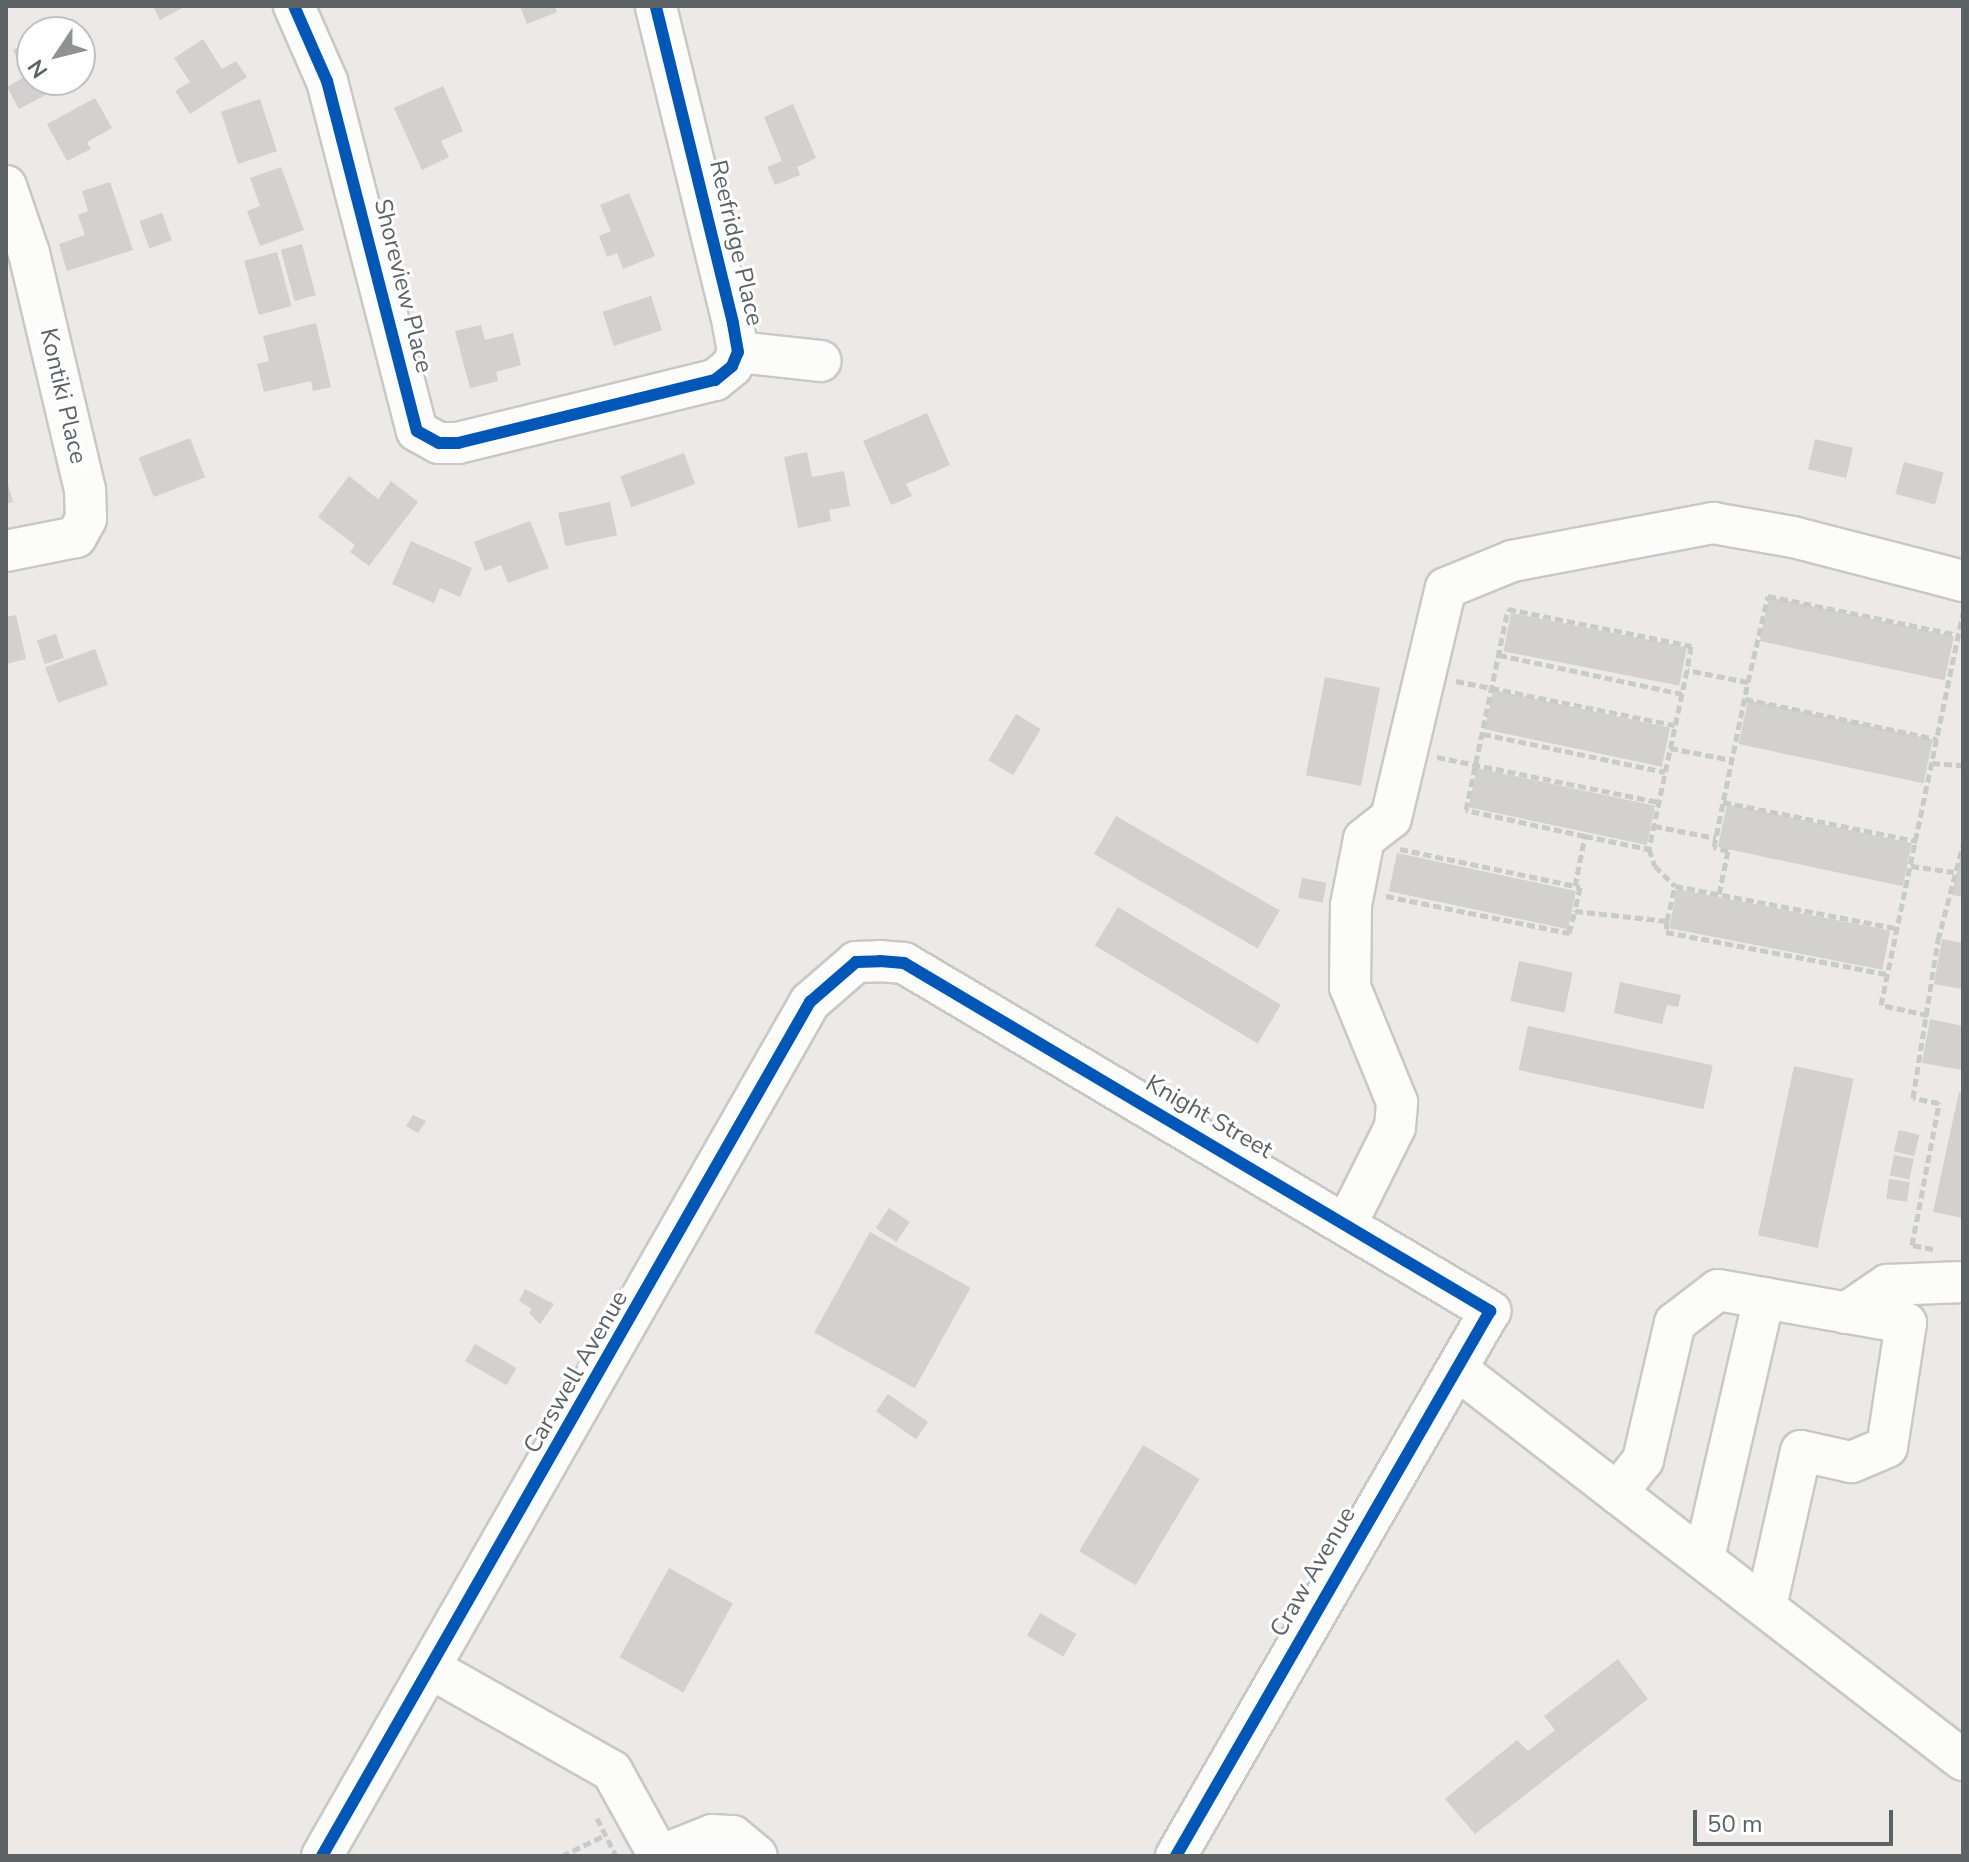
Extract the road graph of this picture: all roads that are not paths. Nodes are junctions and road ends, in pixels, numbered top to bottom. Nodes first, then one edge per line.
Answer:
1 (294, 6) edge
2 (656, 6) edge
3 (6, 186) edge
4 (738, 352) junction
5 (821, 361) dead end
6 (566, 415) joint
7 (6, 551) edge
8 (1963, 581) edge
9 (904, 963) joint
10 (1347, 1223) junction
11 (1963, 1282) edge
12 (1764, 1298) junction
13 (1490, 1311) joint
14 (1846, 1313) junction
15 (1458, 1370) junction
16 (1617, 1493) junction
17 (1704, 1558) junction
18 (1766, 1606) junction
19 (430, 1668) junction
20 (1963, 1760) edge
21 (322, 1856) edge
22 (659, 1856) edge
23 (757, 1856) edge
24 (1176, 1856) edge

1 - 6 street, Shoreview Place
2 - 4 street, Reefridge Place
3 - 7 street, Kontiki Place
4 - 5 street
4 - 6 street, Reefridge Place
8 - 10 street
9 - 10 street, Knight Street
9 - 19 street, Carswell Avenue
10 - 13 street, Knight Street
11 - 14 street
12 - 14 street
12 - 16 street
12 - 17 street
13 - 15 street, Craw Avenue
14 - 18 street
15 - 16 street
15 - 24 street, Craw Avenue
16 - 17 street
17 - 18 street
18 - 20 street
19 - 21 street, Carswell Avenue
19 - 22 street
22 - 23 street

